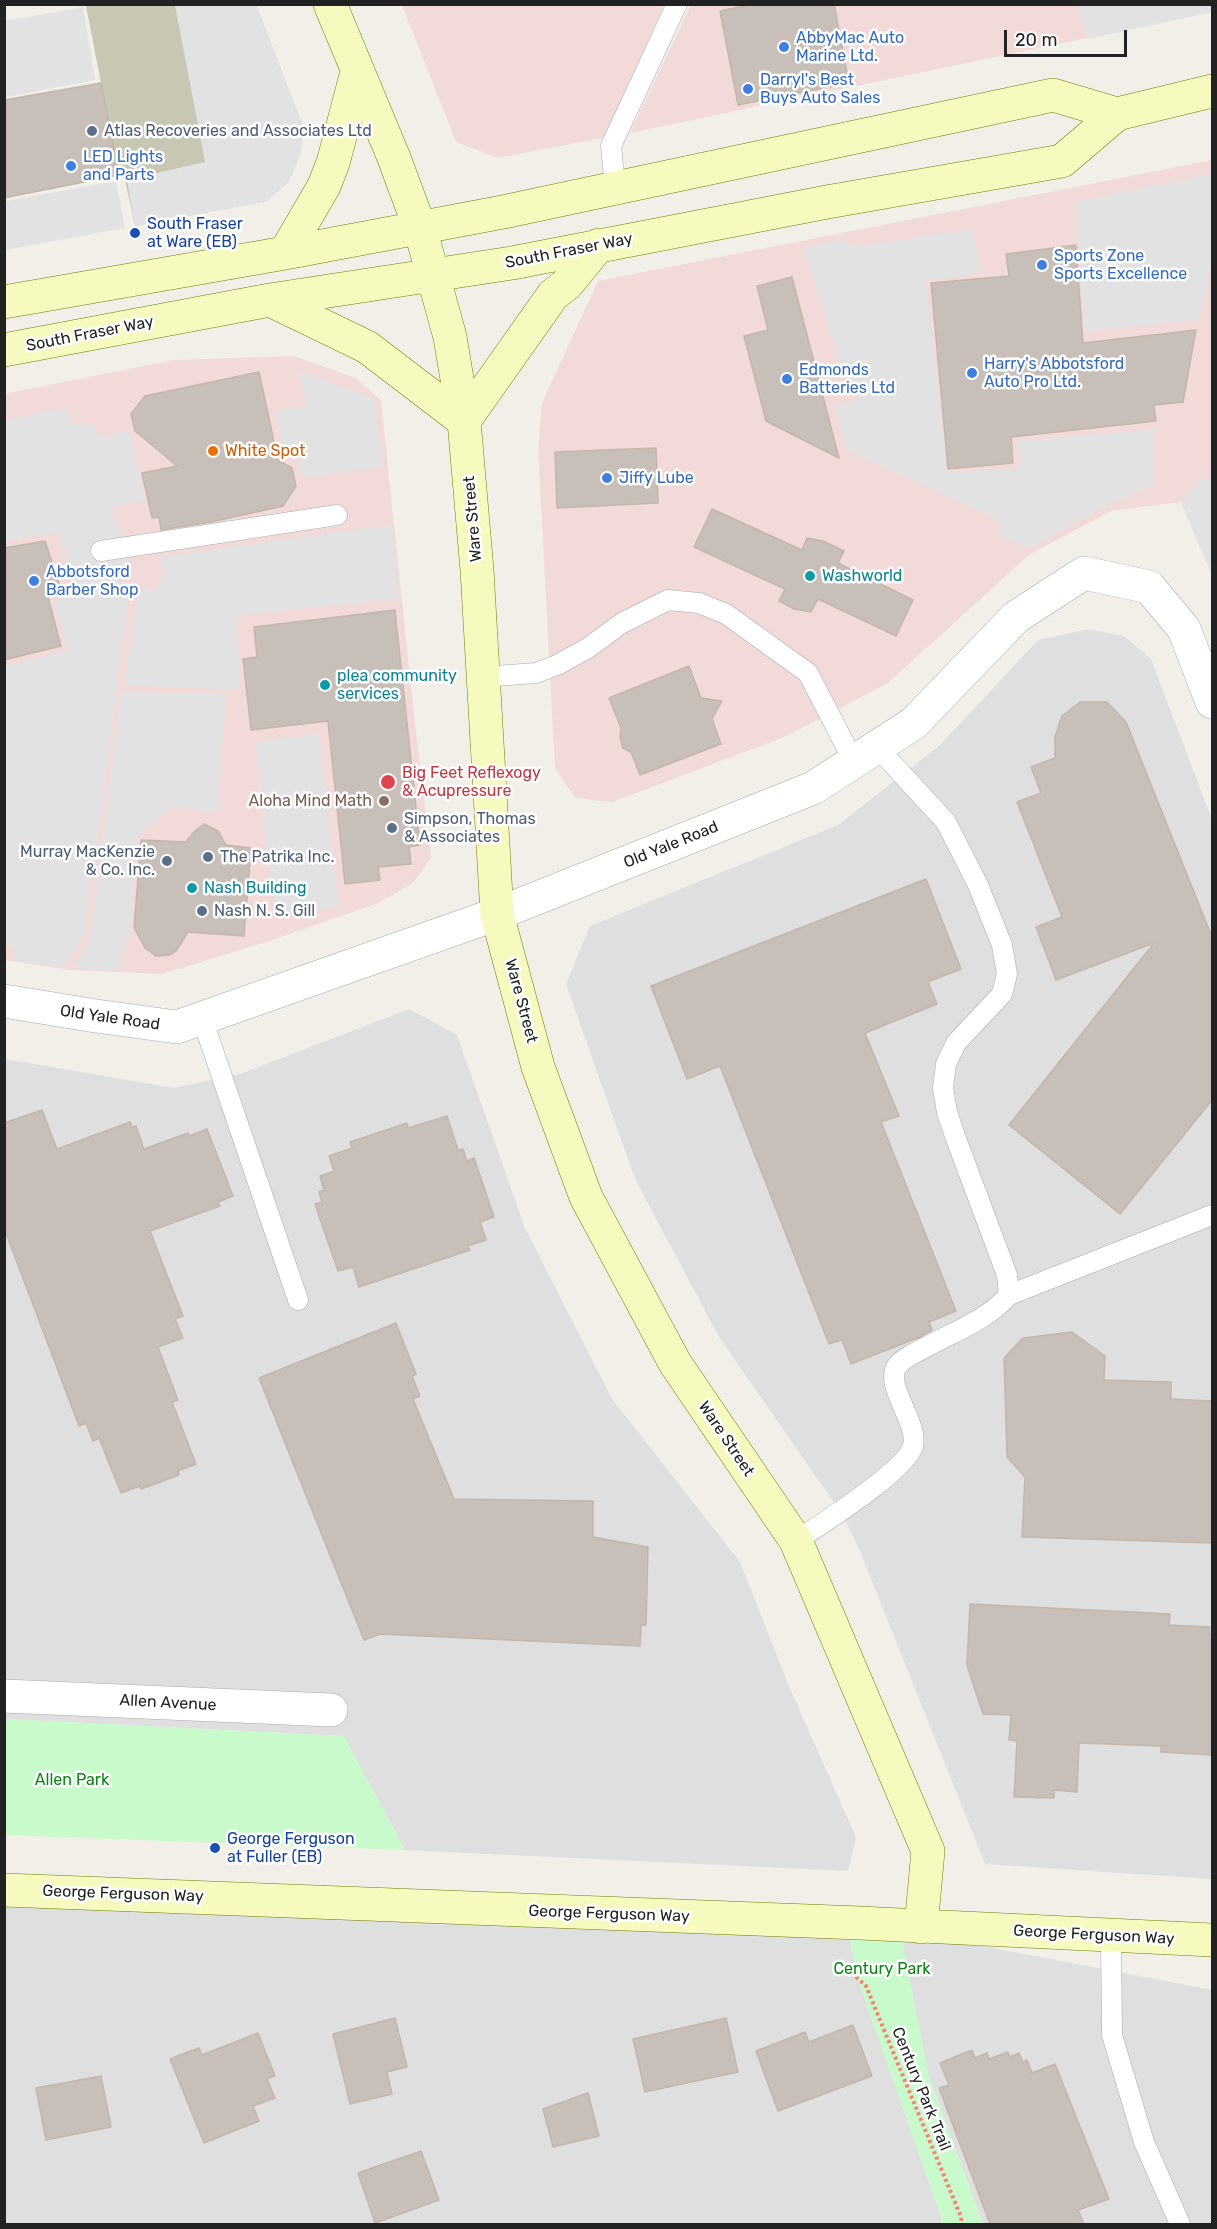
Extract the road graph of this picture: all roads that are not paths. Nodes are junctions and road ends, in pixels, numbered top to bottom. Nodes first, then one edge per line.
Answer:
1 (330, 4) edge
2 (677, 4) edge
3 (357, 72) junction
4 (1212, 91) edge
5 (1117, 114) junction
6 (615, 188) junction
7 (420, 228) junction
8 (599, 245) junction
9 (285, 254) junction
10 (434, 275) junction
11 (270, 300) junction
12 (4, 302) edge
13 (4, 350) edge
14 (464, 421) junction
15 (337, 515) dead end
16 (101, 550) dead end
17 (482, 677) junction
18 (1212, 702) edge
19 (865, 754) junction
20 (497, 914) junction
21 (4, 1000) edge
22 (202, 1018) junction
23 (1212, 1215) edge
24 (1009, 1295) junction
25 (298, 1300) dead end
26 (796, 1541) junction
27 (4, 1696) edge
28 (331, 1710) dead end
29 (4, 1890) edge
30 (921, 1927) junction
31 (1111, 1935) junction
32 (1212, 1940) edge
33 (1180, 2224) edge

1 - 3 main road, Ware Street
2 - 6 lane
3 - 7 main road, Ware Street
3 - 9 main road
4 - 5 main road, South Fraser Way
5 - 6 main road
5 - 8 main road, South Fraser Way
6 - 7 main road
7 - 9 main road
7 - 10 main road, Ware Street
8 - 10 main road, South Fraser Way
8 - 14 main road
9 - 12 main road
10 - 11 main road, South Fraser Way
10 - 14 main road, Ware Street
11 - 13 main road, South Fraser Way
11 - 14 main road
14 - 17 main road, Ware Street
15 - 16 lane
17 - 19 lane
17 - 20 main road, Ware Street
18 - 19 street, Old Yale Road
19 - 20 street, Old Yale Road
19 - 24 lane
20 - 22 street, Old Yale Road
20 - 26 main road, Ware Street
21 - 22 street, Old Yale Road
22 - 25 lane
23 - 24 lane
24 - 26 lane
26 - 30 main road, Ware Street
27 - 28 street, Allen Avenue
29 - 30 main road, George Ferguson Way
30 - 31 main road, George Ferguson Way
31 - 32 main road, George Ferguson Way
31 - 33 lane

